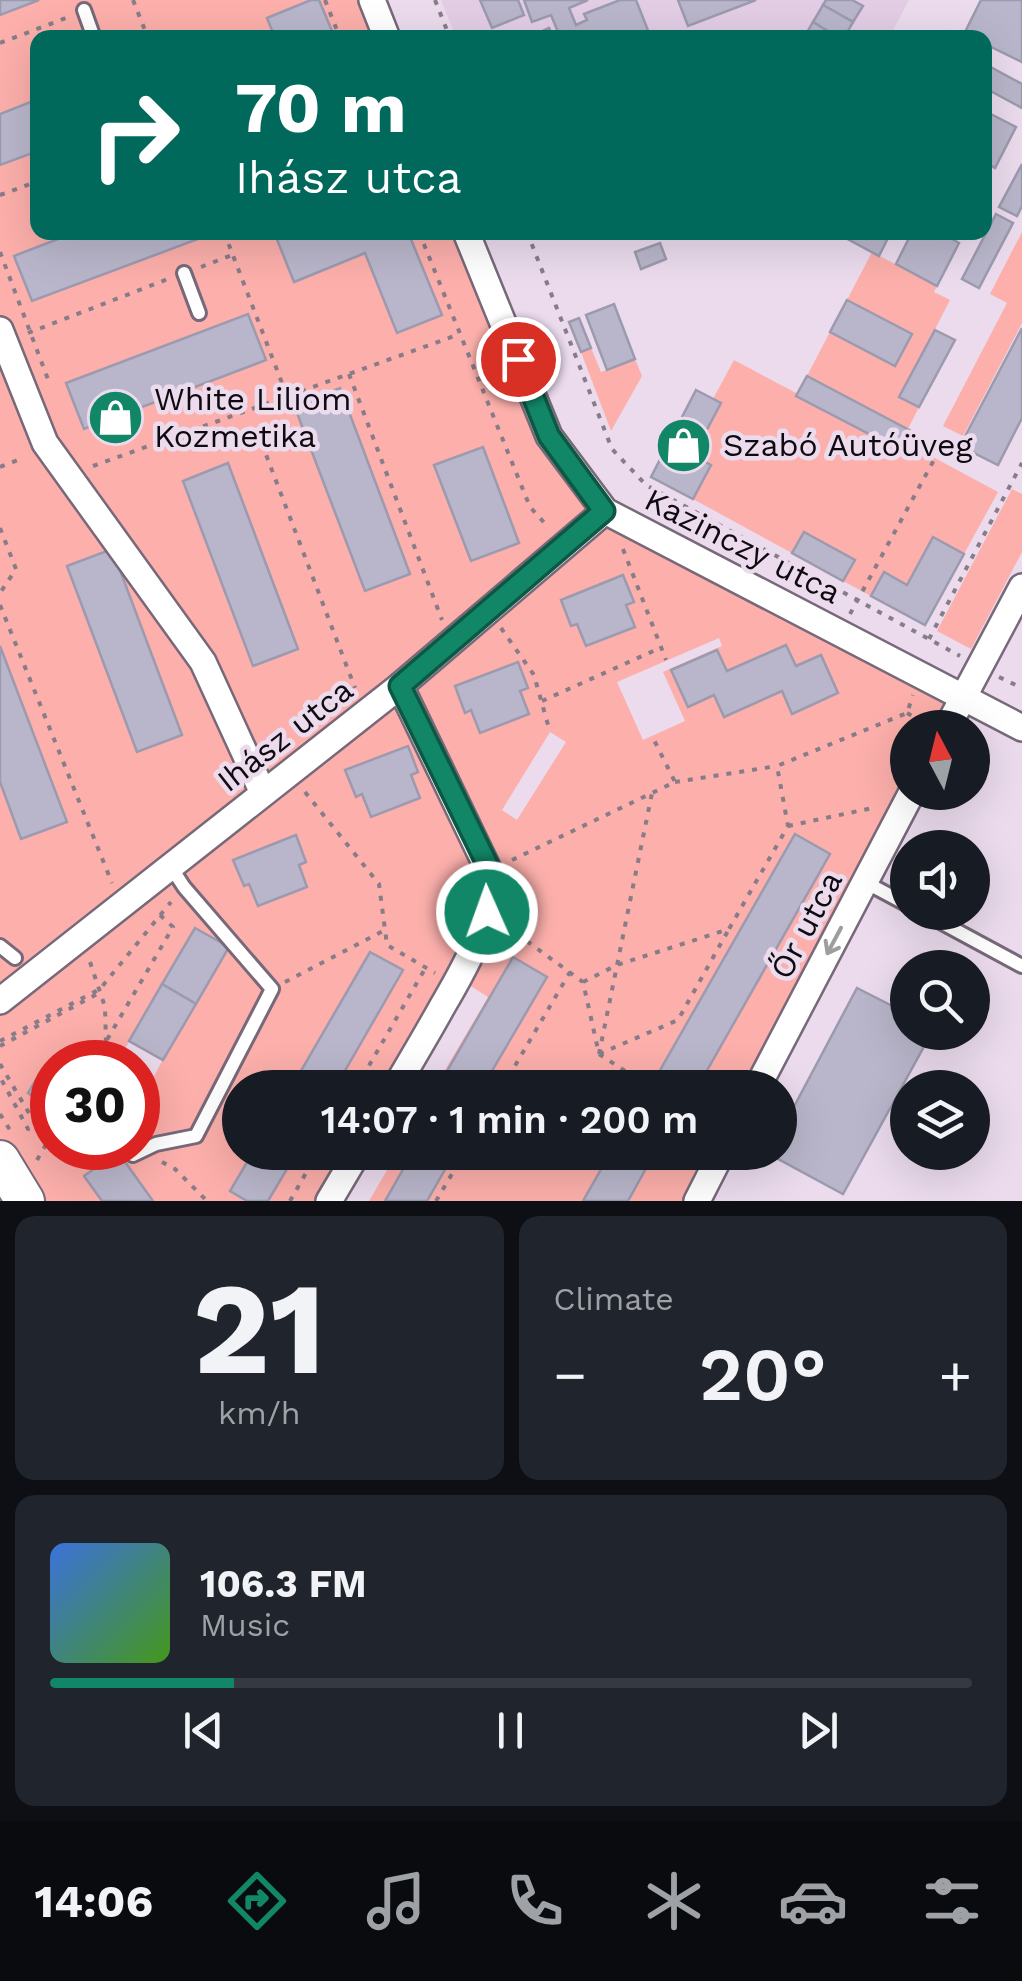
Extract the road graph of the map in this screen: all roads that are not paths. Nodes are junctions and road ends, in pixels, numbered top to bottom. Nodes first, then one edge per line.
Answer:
1 (372, 0) edge
2 (84, 10) road end
3 (91, 30) edge
4 (385, 30) edge
5 (469, 240) edge
6 (184, 273) road end
7 (199, 312) dead end
8 (2, 336) edge
9 (604, 511) junction
10 (1022, 586) edge
11 (400, 686) junction
12 (963, 697) junction
13 (956, 710) edge
14 (1022, 728) edge
15 (264, 794) junction
16 (903, 810) edge
17 (170, 867) junction
18 (865, 882) junction
19 (890, 895) edge
20 (955, 930) edge
21 (0, 946) edge
22 (15, 958) dead end
23 (1022, 966) edge
24 (0, 1001) edge
25 (405, 1070) edge
26 (766, 1070) edge
27 (160, 1146) edge
28 (347, 1170) edge
29 (713, 1170) edge
30 (329, 1201) edge
31 (697, 1201) edge

1 - 4 street
2 - 3 lane
5 - 9 street, Kazinczy utca
6 - 7 lane
8 - 15 street
9 - 11 street, Ihász utca
9 - 12 street, Kazinczy utca
10 - 12 street
11 - 15 street, Ihász utca
11 - 25 street
12 - 13 street
12 - 14 street, Kazinczy utca
15 - 17 street, Ihász utca
16 - 18 street, Őr utca
17 - 24 street, Ihász utca
17 - 27 lane
18 - 19 lane
18 -> 26 street, Őr utca
20 - 23 lane
21 - 22 lane
28 - 30 street
29 - 31 street

